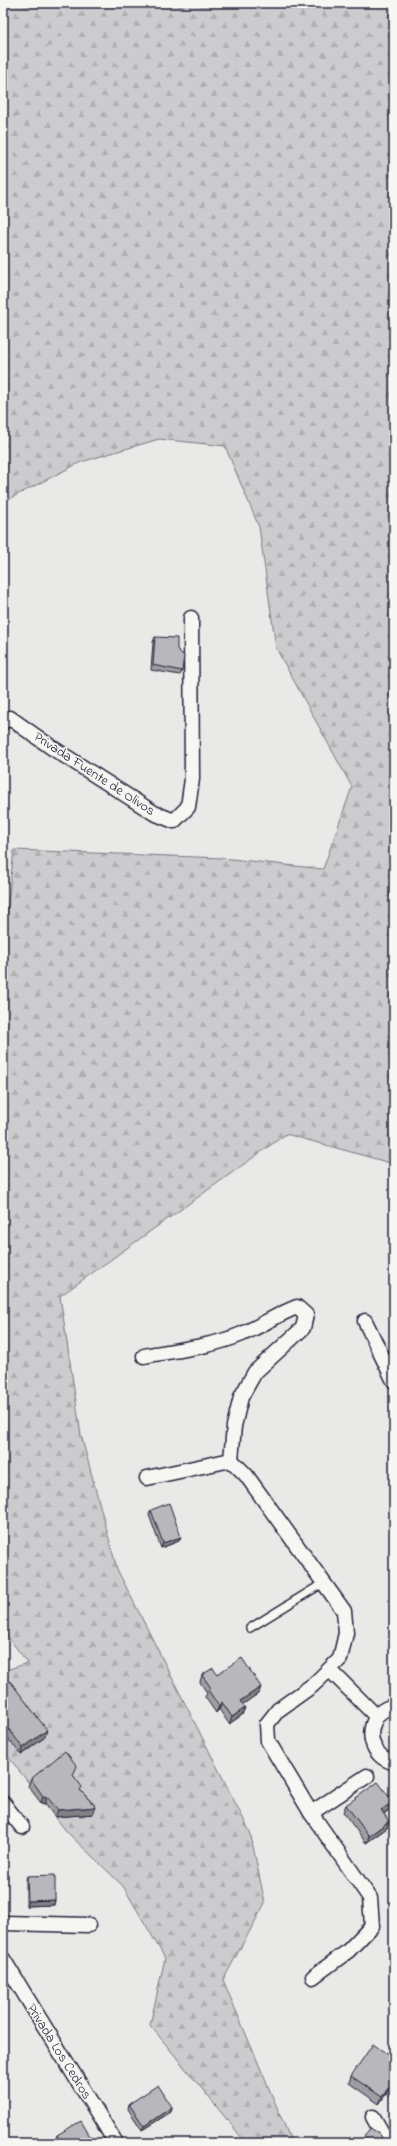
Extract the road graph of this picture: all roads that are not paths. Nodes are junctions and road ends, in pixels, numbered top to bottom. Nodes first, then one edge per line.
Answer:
1 (191, 618) dead end
2 (3, 722) edge
3 (365, 1321) dead end
4 (144, 1356) dead end
5 (394, 1381) edge
6 (231, 1460) junction
7 (147, 1478) dead end
8 (326, 1582) junction
9 (250, 1628) dead end
10 (330, 1670) junction
11 (394, 1706) edge
12 (376, 1716) junction
13 (394, 1762) edge
14 (367, 1776) dead end
15 (3, 1803) edge
16 (311, 1812) junction
17 (22, 1827) dead end
18 (3, 1923) edge
19 (89, 1924) dead end
20 (3, 1959) edge
21 (313, 1976) dead end
22 (373, 2117) dead end
23 (116, 2143) edge
24 (388, 2143) edge

1 - 2 street, Privada Fuente de Olivos
3 - 5 street
4 - 6 street
6 - 7 street
6 - 8 street
8 - 9 lane
8 - 10 street
10 - 12 street
10 - 16 street
11 - 12 street
12 - 13 street
14 - 16 street
15 - 17 street
16 - 21 street
18 - 19 street
20 - 23 street, Privada Los Cedros
22 - 24 street

